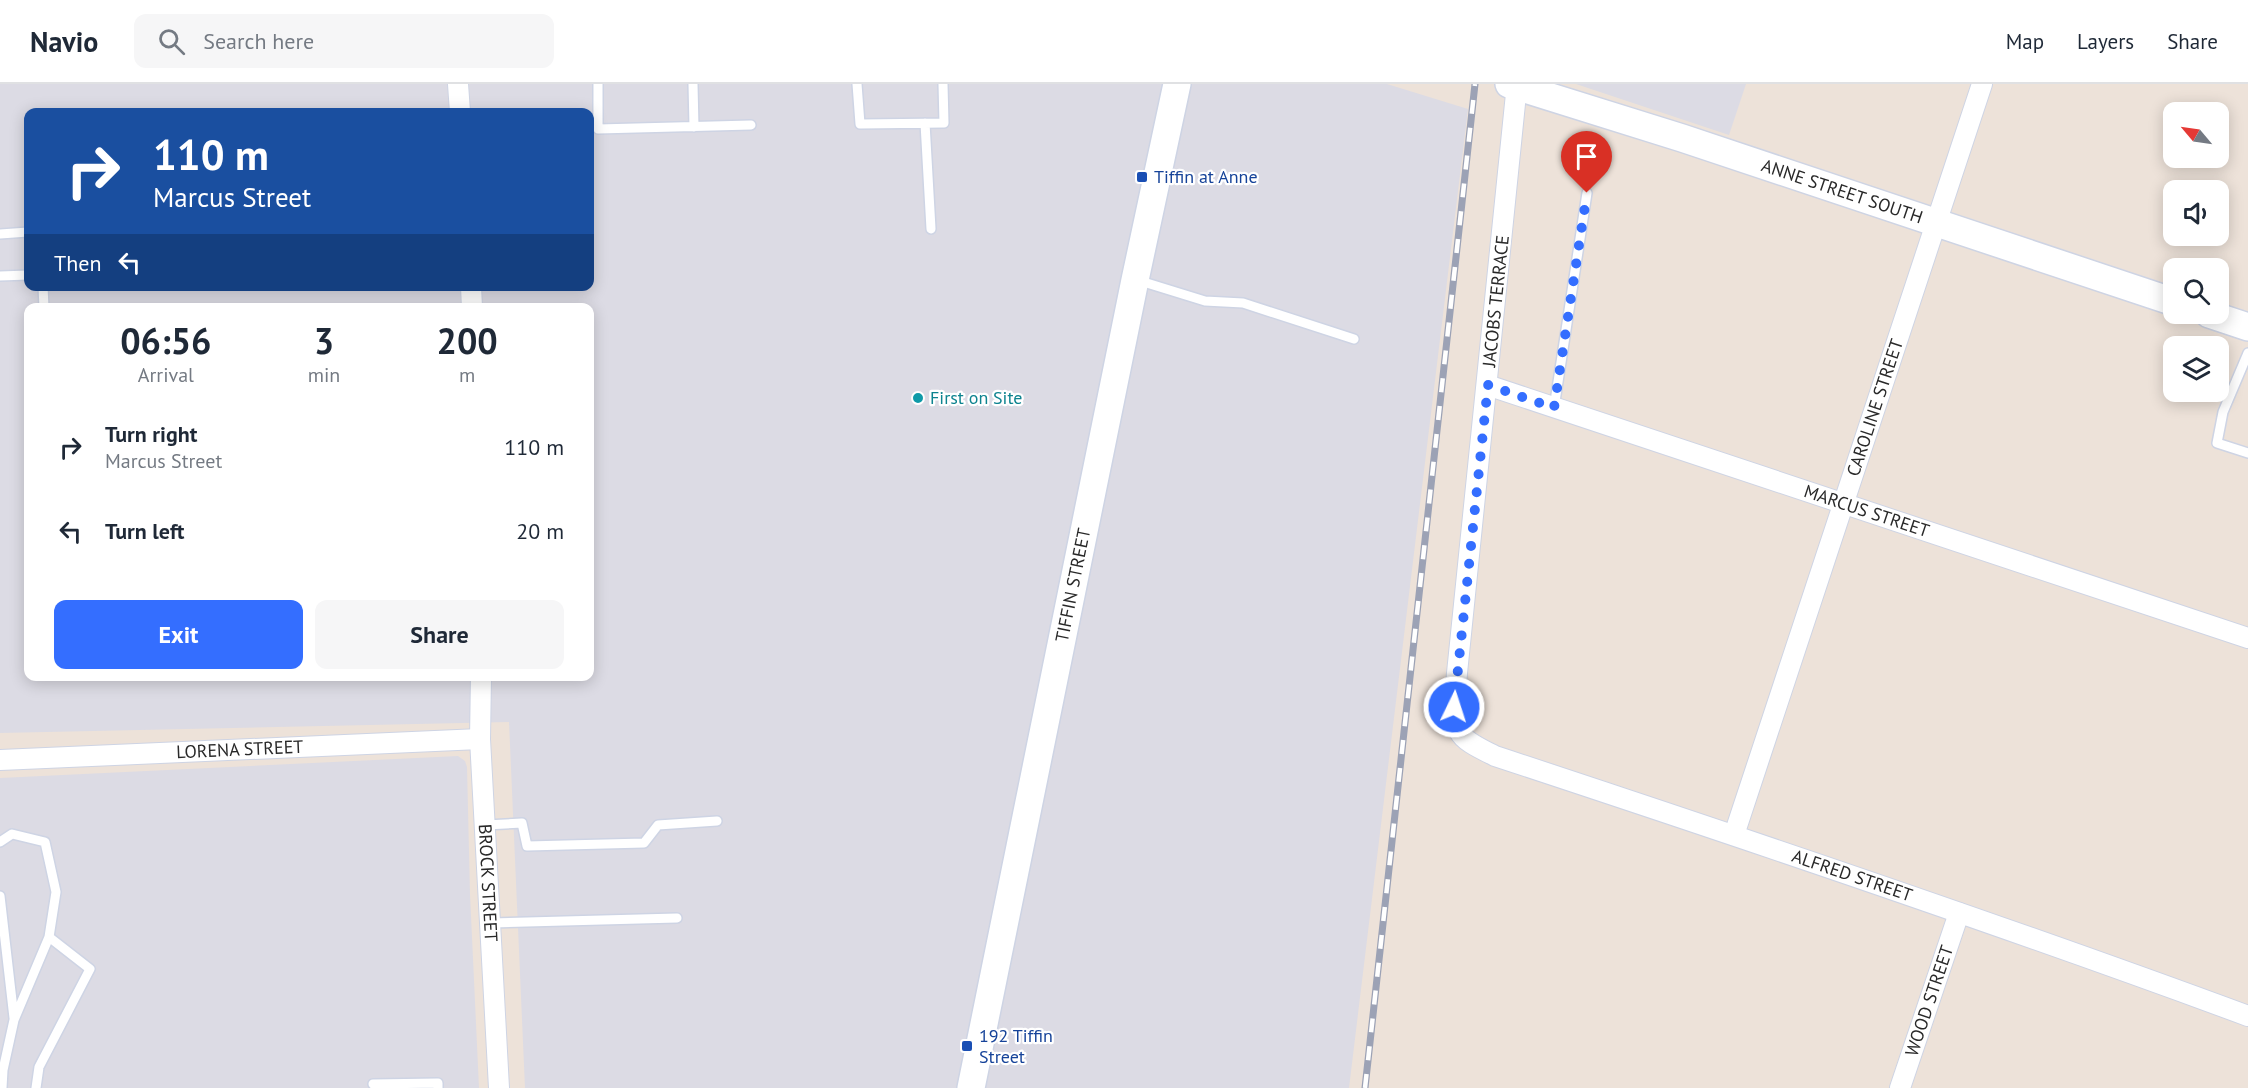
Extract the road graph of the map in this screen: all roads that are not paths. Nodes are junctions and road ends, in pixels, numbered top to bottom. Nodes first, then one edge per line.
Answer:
1 (458, 84) edge
2 (598, 84) edge
3 (693, 84) edge
4 (857, 84) edge
5 (943, 84) edge
6 (1177, 84) edge
7 (1982, 84) edge
8 (1514, 85) edge
9 (460, 108) edge
10 (925, 123) junction
11 (751, 125) dead end
12 (694, 127) junction
13 (1587, 193) dead end
14 (1937, 222) junction
15 (931, 230) dead end
16 (24, 232) edge
17 (0, 234) edge
18 (24, 275) edge
19 (0, 276) edge
20 (1135, 280) junction
21 (2163, 298) edge
22 (2229, 321) edge
23 (2248, 327) edge
24 (1354, 339) dead end
25 (2248, 353) edge
26 (1488, 385) junction
27 (1554, 408) junction
28 (2248, 453) edge
29 (1844, 504) junction
30 (2248, 638) edge
31 (481, 681) edge
32 (1459, 732) joint
33 (480, 739) junction
34 (0, 760) edge
35 (717, 820) dead end
36 (486, 825) junction
37 (1734, 835) junction
38 (0, 842) edge
39 (0, 896) edge
40 (1959, 913) junction
41 (677, 918) dead end
42 (492, 923) junction
43 (49, 936) junction
44 (2248, 1016) edge
45 (14, 1020) junction
46 (373, 1084) dead end
47 (2, 1088) edge
48 (36, 1088) edge
49 (438, 1088) edge
50 (499, 1088) edge
51 (971, 1088) edge
52 (1900, 1088) edge

1 - 9 street
2 - 12 lane
3 - 12 lane
4 - 10 lane
5 - 10 lane
6 - 20 street, TIFFIN STREET
7 - 14 street, CAROLINE STREET
8 - 14 street, ANNE STREET SOUTH
8 - 26 street, JACOBS TERRACE
10 - 15 lane
11 - 12 lane
13 - 27 lane
14 - 21 street, ANNE STREET SOUTH
14 - 29 street, CAROLINE STREET
16 - 17 lane
18 - 19 lane
20 - 24 lane
20 - 51 street, TIFFIN STREET
22 - 23 street
25 - 28 lane
26 - 27 street, MARCUS STREET
26 - 32 street, JACOBS TERRACE
27 - 29 street, MARCUS STREET
29 - 30 street, MARCUS STREET
29 - 37 street, CAROLINE STREET
31 - 33 street, BROCK STREET
32 - 37 street, ALFRED STREET
33 - 34 street, LORENA STREET
33 - 36 street, BROCK STREET
35 - 36 lane
36 - 42 street, BROCK STREET
37 - 40 street, ALFRED STREET
38 - 43 lane
39 - 45 lane
40 - 44 street, ALFRED STREET
40 - 52 street, WOOD STREET
41 - 42 lane
42 - 50 street, BROCK STREET
43 - 45 lane
43 - 48 lane
45 - 47 lane
46 - 49 lane

